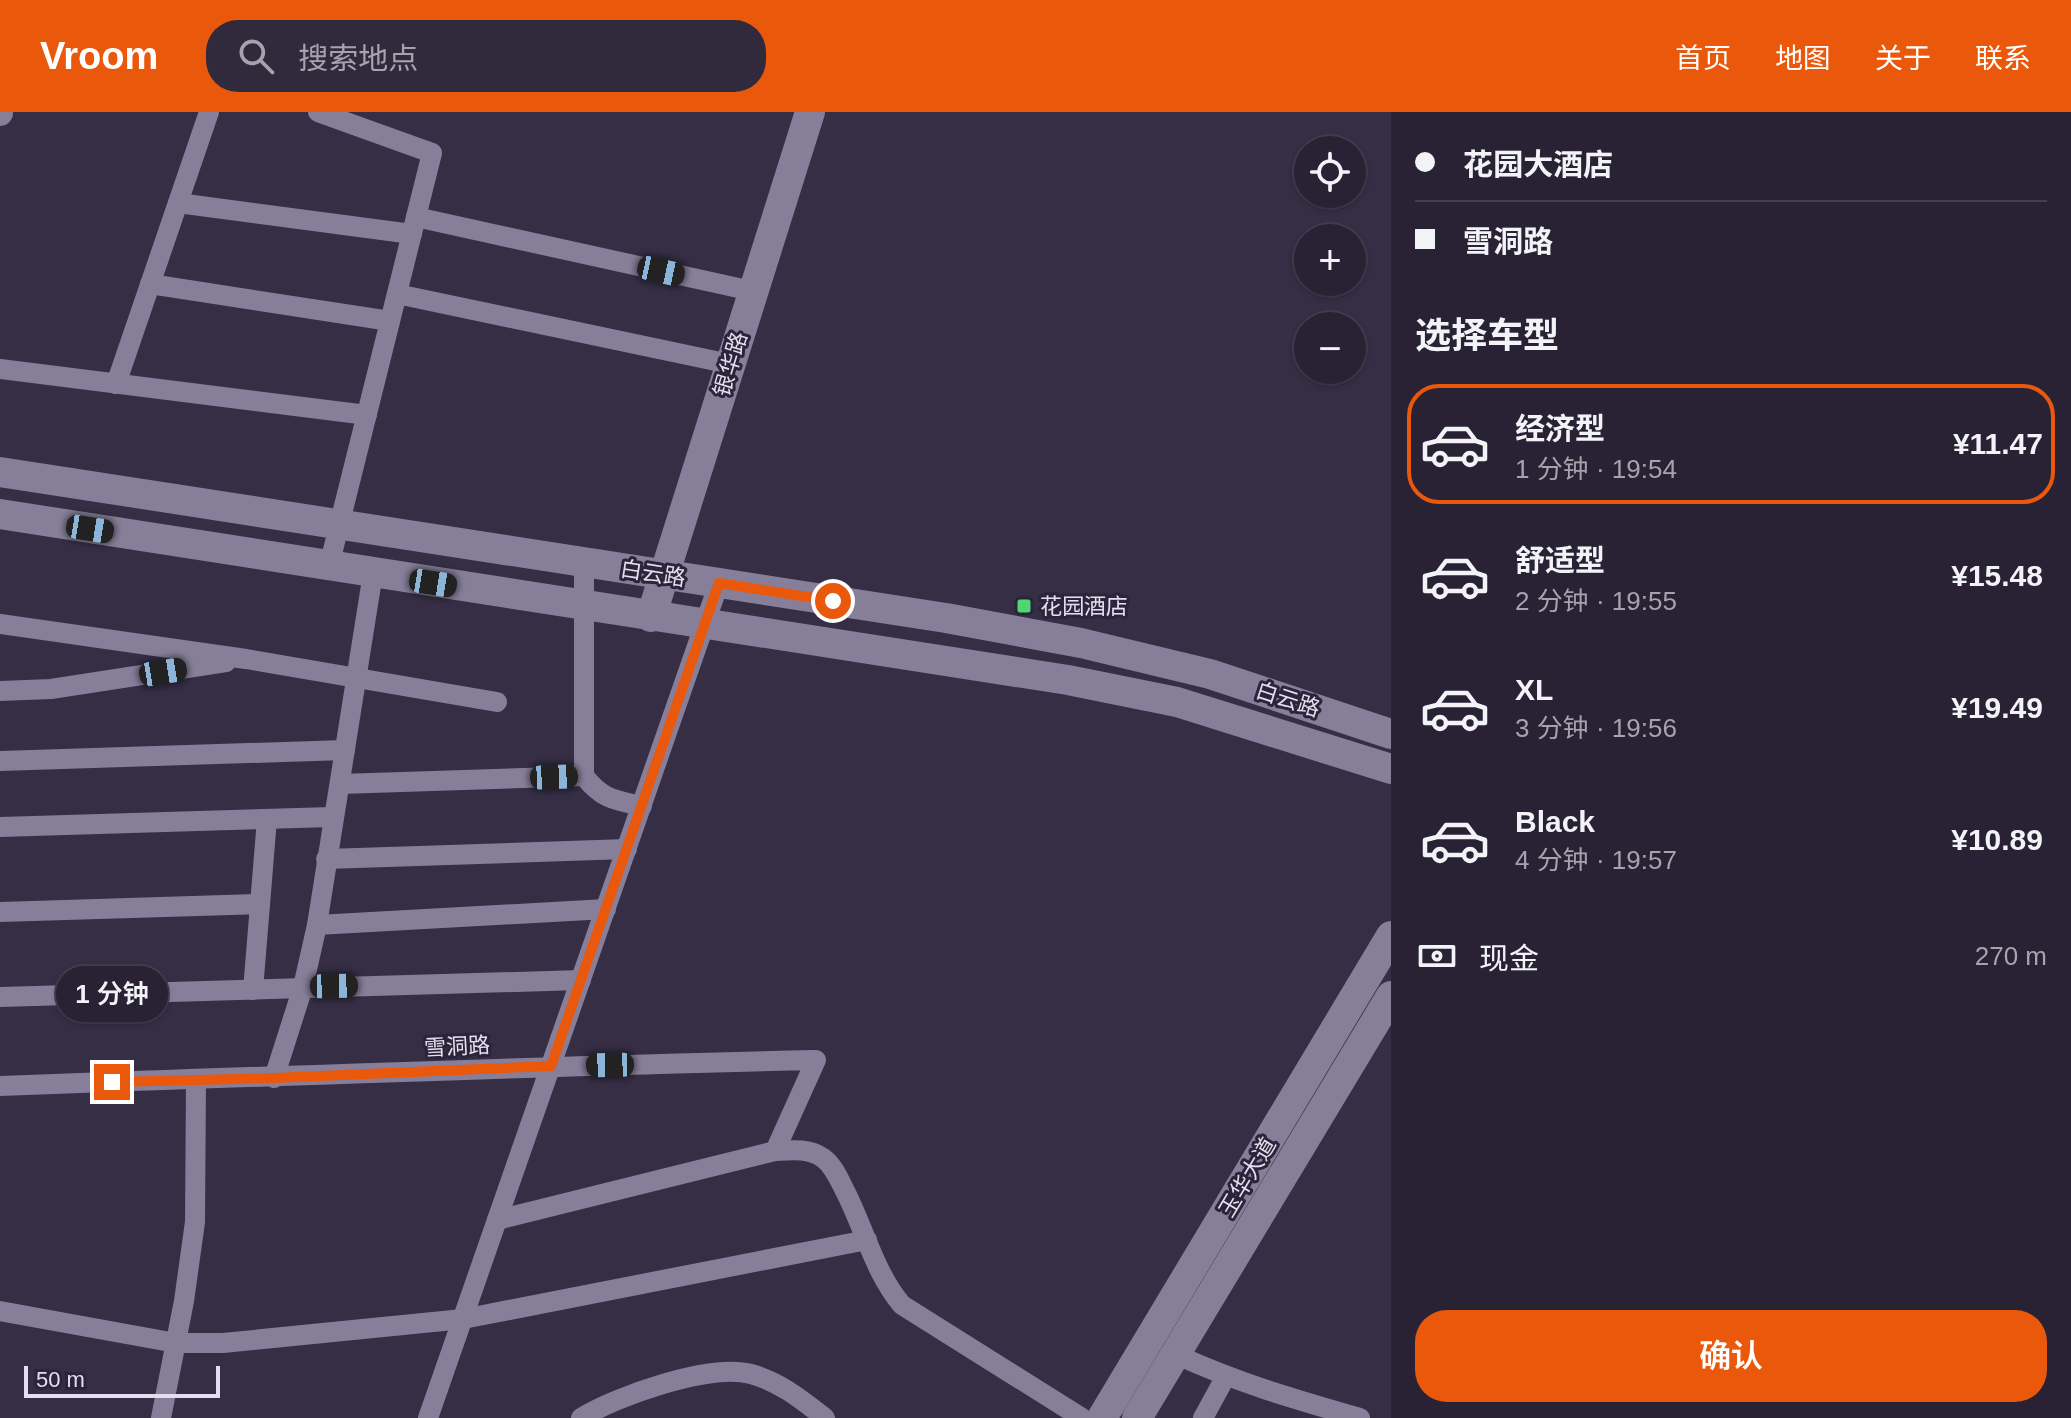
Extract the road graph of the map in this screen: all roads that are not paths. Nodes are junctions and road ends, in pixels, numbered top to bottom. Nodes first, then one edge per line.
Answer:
1 (209, 112) edge
2 (318, 112) edge
3 (810, 112) edge
4 (178, 203) junction
5 (414, 225) junction
6 (150, 284) junction
7 (752, 291) junction
8 (397, 294) junction
9 (390, 321) junction
10 (730, 364) junction
11 (0, 369) edge
12 (116, 384) junction
13 (367, 415) junction
14 (0, 472) edge
15 (0, 514) edge
16 (339, 524) junction
17 (584, 562) junction
18 (329, 566) junction
19 (373, 573) junction
20 (664, 574) junction
21 (719, 583) junction
22 (584, 607) junction
23 (651, 617) junction
24 (0, 624) edge
25 (704, 626) junction
26 (246, 659) junction
27 (356, 677) junction
28 (0, 691) edge
29 (497, 702) dead end
30 (1391, 734) edge
31 (345, 750) junction
32 (0, 761) edge
33 (1391, 769) edge
34 (584, 776) junction
35 (340, 784) junction
36 (642, 806) junction
37 (332, 817) junction
38 (267, 819) junction
39 (0, 827) edge
40 (627, 849) junction
41 (326, 859) junction
42 (260, 904) junction
43 (606, 909) junction
44 (0, 912) edge
45 (317, 925) junction
46 (1391, 936) edge
47 (581, 980) junction
48 (303, 987) junction
49 (253, 990) junction
50 (1391, 996) edge
51 (0, 997) edge
52 (551, 1066) junction
53 (274, 1078) junction
54 (196, 1079) junction
55 (0, 1086) edge
56 (775, 1151) junction
57 (497, 1220) junction
58 (867, 1240) junction
59 (0, 1311) edge
60 (463, 1319) junction
61 (176, 1343) junction
62 (1175, 1354) junction
63 (1226, 1376) junction
64 (161, 1418) edge
65 (428, 1418) edge
66 (581, 1418) edge
67 (825, 1418) edge
68 (1082, 1418) edge
69 (1102, 1418) edge
70 (1137, 1418) edge
71 (1203, 1418) edge
72 (1360, 1418) edge

1 - 4 street
2 - 5 street
3 - 7 main road, 银华路
4 - 5 street
4 - 6 street
5 - 7 street
5 - 8 street
6 - 9 street
6 - 12 street
7 - 10 main road, 银华路
8 - 9 street
8 - 10 street
9 - 13 street
10 - 20 main road, 银华路
11 - 12 street
12 - 13 street
13 - 16 street
14 - 16 main road, 白云路
15 - 18 main road, 白云路
16 - 17 main road, 白云路
16 - 18 street
17 - 20 main road, 白云路
17 - 22 street
18 - 19 main road, 白云路
19 - 22 main road, 白云路
19 - 27 street
20 - 21 main road, 白云路
20 - 23 main road, 银华路
21 - 25 street
21 - 30 main road, 白云路
22 - 23 main road, 白云路
22 - 34 street
23 - 25 main road, 白云路
24 - 26 street
25 - 33 main road, 白云路
25 - 36 street
26 - 27 street
26 - 28 street
27 - 29 street
27 - 31 street
31 - 32 street
31 - 35 street
34 - 35 street
34 - 36 street
35 - 37 street
36 - 40 street
37 - 38 street
37 - 41 street
38 - 39 street
38 - 42 street
40 - 41 street
40 - 43 street
41 - 45 street
42 - 44 street
42 - 49 street
43 - 45 street
43 - 47 street
45 - 48 street
46 - 69 main road, 玉华大道
47 - 48 street
47 - 52 street
48 - 49 street
48 - 53 street
49 - 51 street
50 - 62 main road
52 - 53 street, 雪洞路
52 - 56 street, 雪洞路
52 - 57 street
53 - 54 street, 雪洞路
54 - 55 street, 雪洞路
54 - 61 street
56 - 57 street
56 - 58 street
57 - 60 street
58 - 60 street
58 - 68 street
59 - 61 street
60 - 61 street
60 - 65 street
61 - 64 street
62 - 63 street
62 - 70 main road
63 - 71 street
63 - 72 street
66 - 67 street

